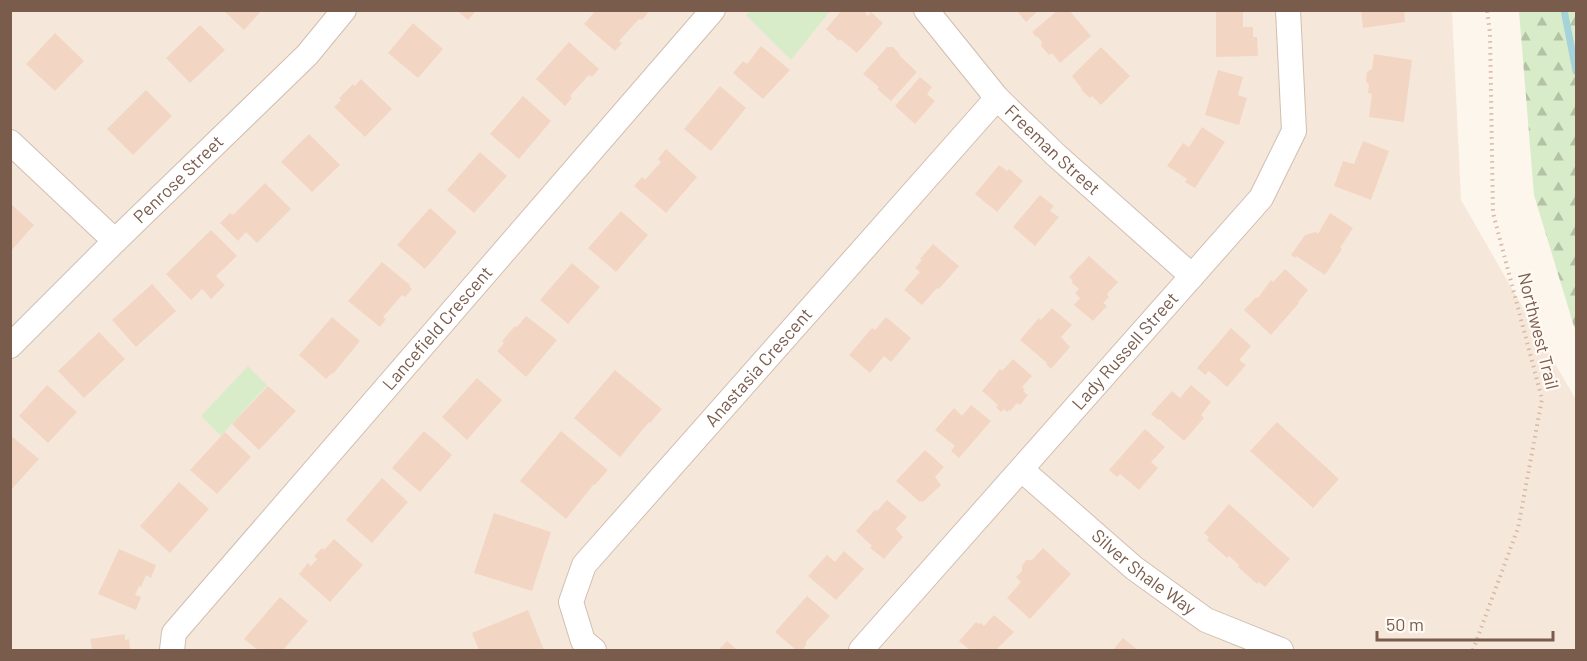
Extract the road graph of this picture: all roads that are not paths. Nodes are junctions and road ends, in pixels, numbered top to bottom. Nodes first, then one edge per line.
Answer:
1 (344, 10) edge
2 (714, 10) edge
3 (926, 10) edge
4 (1288, 10) edge
5 (997, 98) junction
6 (10, 142) edge
7 (116, 241) junction
8 (1192, 276) junction
9 (10, 346) edge
10 (1022, 470) junction
11 (172, 651) edge
12 (594, 651) edge
13 (861, 651) edge
14 (1281, 651) edge

1 - 7 street, Penrose Street
2 - 11 street, Lancefield Crescent
3 - 5 street, Freeman Street
4 - 8 street, Lady Russell Street
5 - 8 street, Freeman Street
5 - 12 street, Anastasia Crescent
6 - 7 street
7 - 9 street, Penrose Street
8 - 10 street, Lady Russell Street
10 - 13 street, Lady Russell Street
10 - 14 street, Silver Shale Way

